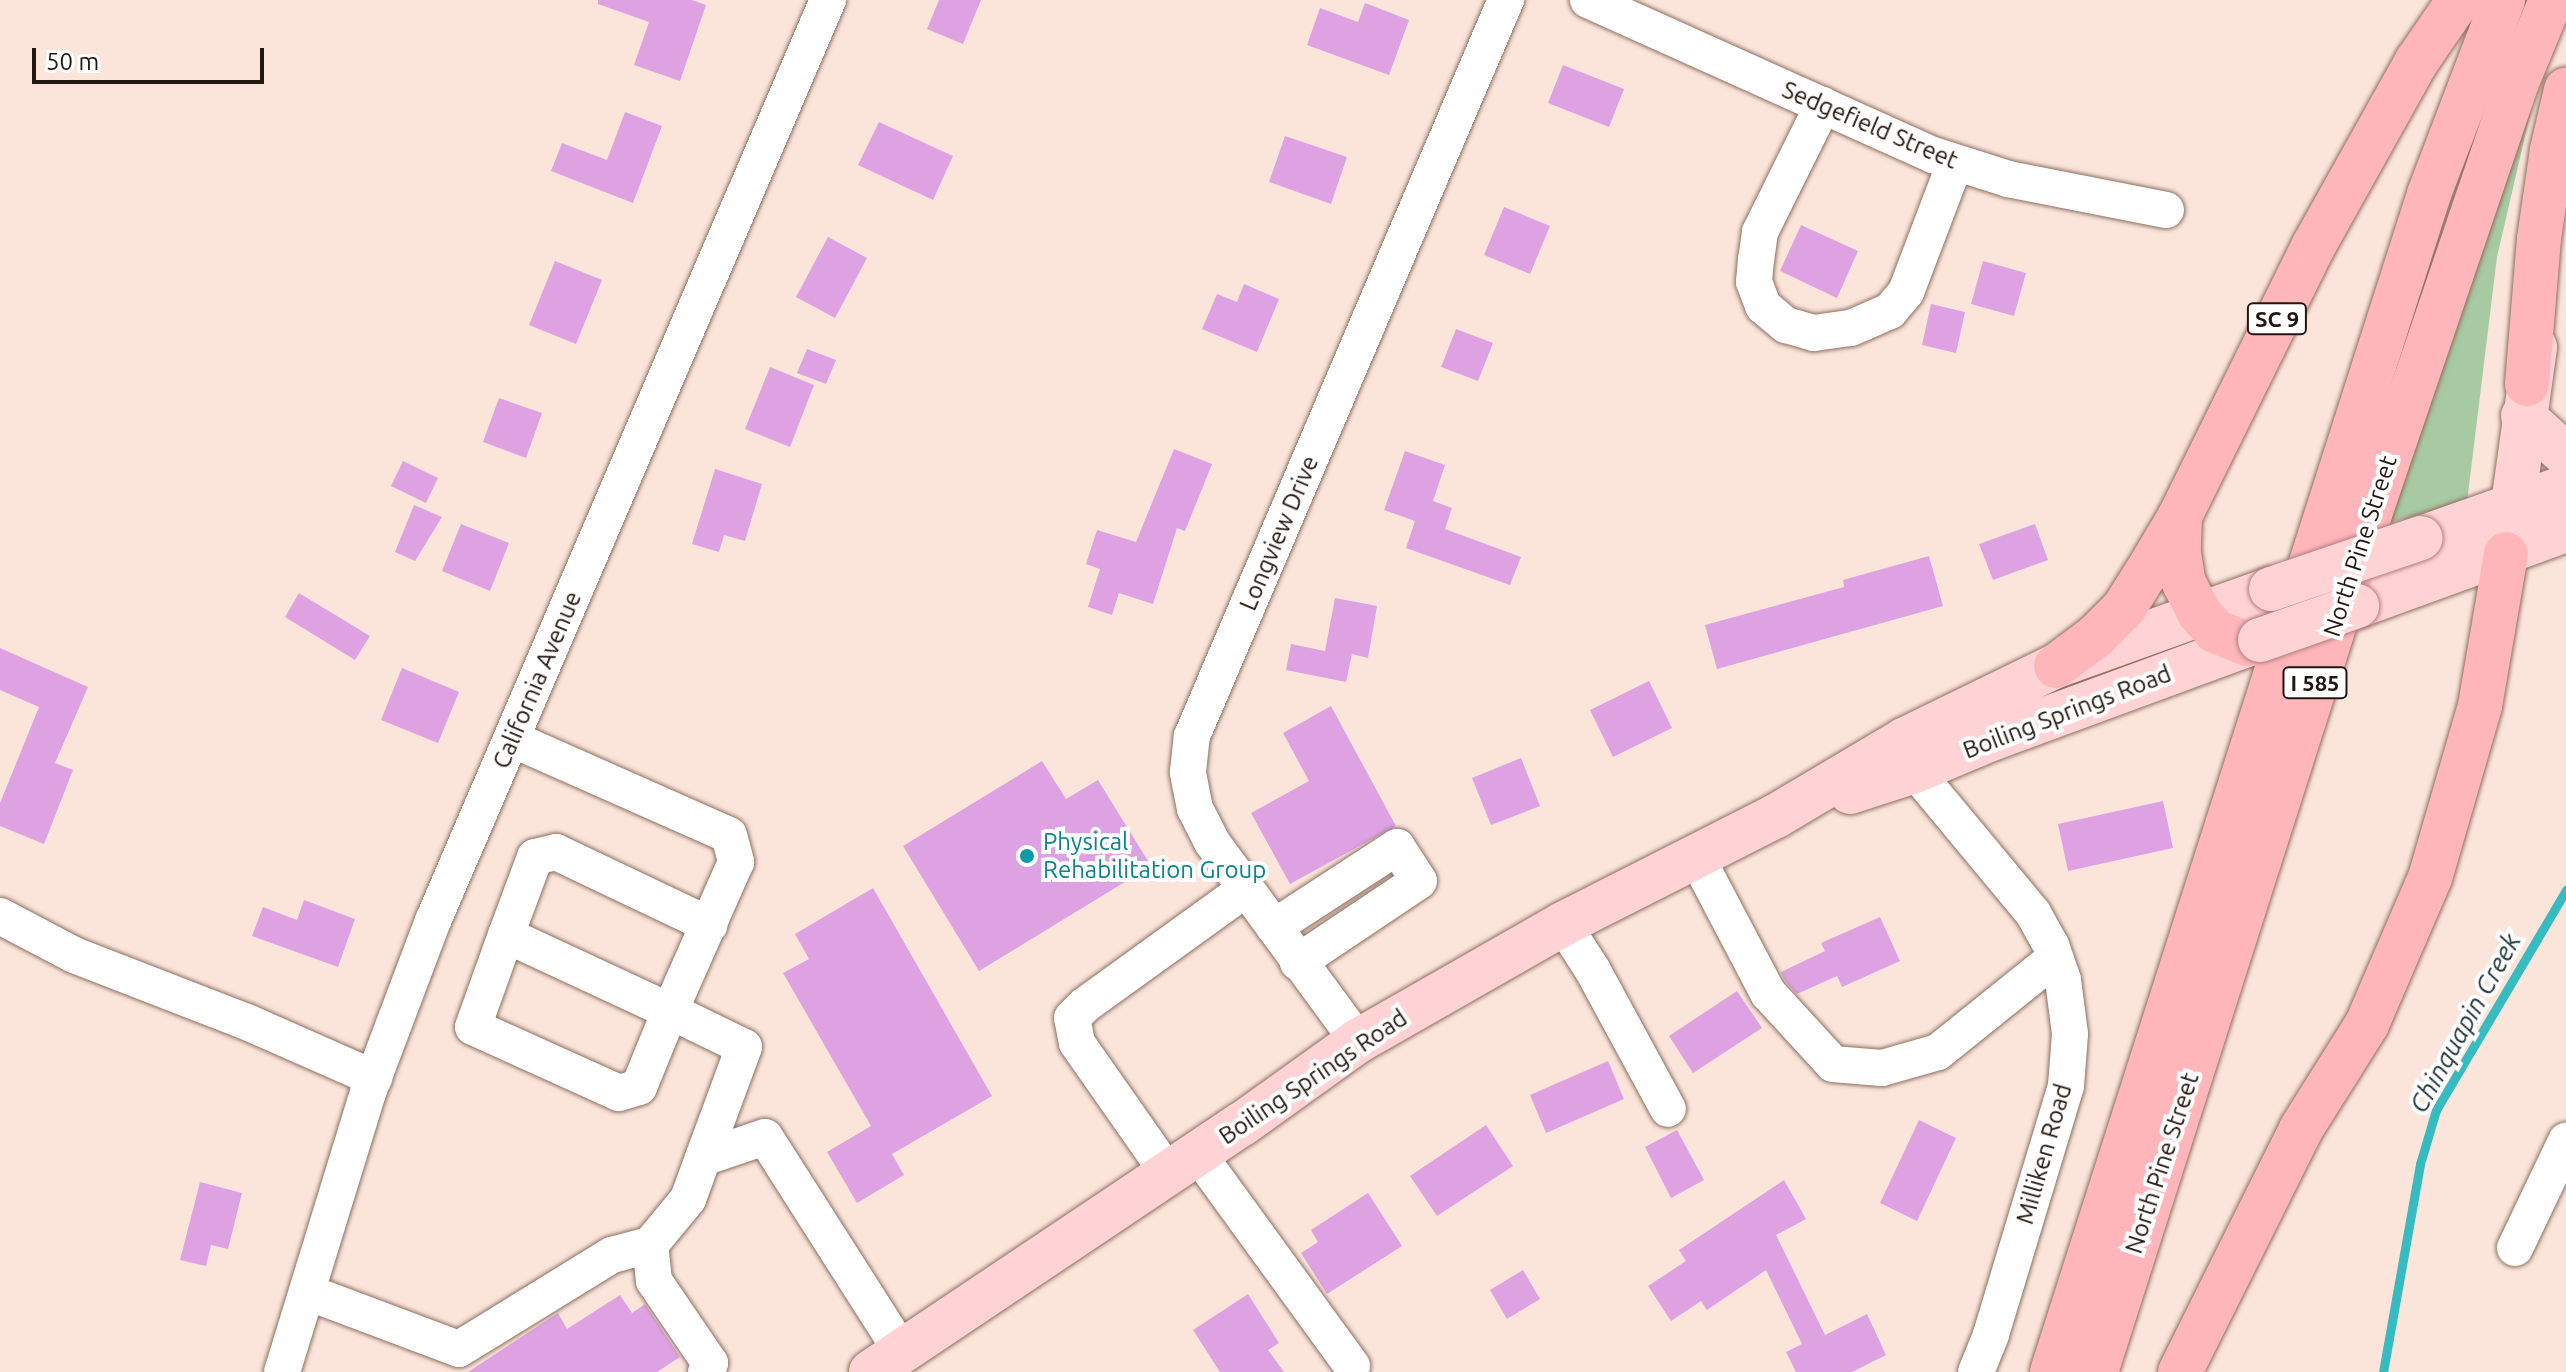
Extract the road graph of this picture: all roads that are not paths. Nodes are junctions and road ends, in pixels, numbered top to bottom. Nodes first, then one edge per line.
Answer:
1 (828, 0) edge
2 (1506, 0) edge
3 (1588, 0) edge
4 (2459, 0) edge
5 (2503, 0) edge
6 (2551, 0) edge
7 (2566, 90) edge
8 (1823, 105) junction
9 (1955, 163) junction
10 (2566, 193) edge
11 (2166, 210) dead end
12 (2525, 400) junction
13 (2566, 455) edge
14 (2566, 487) edge
15 (2512, 507) junction
16 (2180, 516) junction
17 (2566, 530) edge
18 (2506, 554) junction
19 (2199, 613) junction
20 (2254, 642) junction
21 (2056, 666) junction
22 (512, 739) junction
23 (1909, 756) junction
24 (1696, 856) junction
25 (1246, 889) junction
26 (0, 916) edge
27 (1563, 924) junction
28 (710, 925) junction
29 (1274, 927) junction
30 (506, 935) junction
31 (2055, 958) junction
32 (1298, 962) junction
33 (670, 1011) junction
34 (1358, 1041) junction
35 (374, 1078) junction
36 (1668, 1109) dead end
37 (2566, 1141) edge
38 (703, 1158) junction
39 (1183, 1163) junction
40 (650, 1245) junction
41 (2515, 1248) dead end
42 (307, 1292) junction
43 (886, 1362) edge
44 (1352, 1366) dead end
45 (282, 1372) edge
46 (706, 1372) edge
47 (1976, 1372) edge
48 (2052, 1372) edge
49 (2096, 1372) edge
50 (2180, 1372) edge

1 - 22 street, California Avenue
2 - 25 street, Longview Drive
3 - 8 street, Sedgefield Street
4 - 16 highway, SC 9
5 - 48 highway, North Pine Street / I 585
6 - 49 highway, North Pine Street / I 585
7 - 12 highway
8 - 9 street, Sedgefield Street
8 - 9 street
9 - 11 street, Sedgefield Street
10 - 12 main road
12 - 13 main road
12 - 15 main road
14 - 15 main road, Boiling Springs Road
15 - 18 main road
15 - 19 main road, Boiling Springs Road, bridge
16 - 19 highway
16 - 21 highway, SC 9
17 - 18 main road
18 - 20 main road, Boiling Springs Road / SC 9, bridge
18 - 50 highway
19 - 20 highway
19 - 21 main road, Boiling Springs Road
20 - 23 main road, Boiling Springs Road / SC 9
21 - 23 main road, Boiling Springs Road / SC 9
22 - 28 street
22 - 35 street, California Avenue
23 - 24 main road, Boiling Springs Road / SC 9
23 - 31 street, Milliken Road
24 - 27 main road, Boiling Springs Road / SC 9
24 - 31 street
25 - 29 street, Longview Drive
25 - 39 street
26 - 35 street
27 - 34 main road, Boiling Springs Road / SC 9
27 - 36 street
28 - 30 street
28 - 33 street
29 - 32 street, Longview Drive
29 - 32 street
30 - 33 street
30 - 33 street
31 - 47 street, Milliken Road
32 - 34 street, Longview Drive
33 - 38 street
34 - 39 main road, Boiling Springs Road / SC 9
35 - 42 street, California Avenue
37 - 41 street
38 - 40 street
38 - 43 street
39 - 43 main road, Boiling Springs Road / SC 9
39 - 44 street
40 - 42 street
40 - 46 street
42 - 45 street, California Avenue

